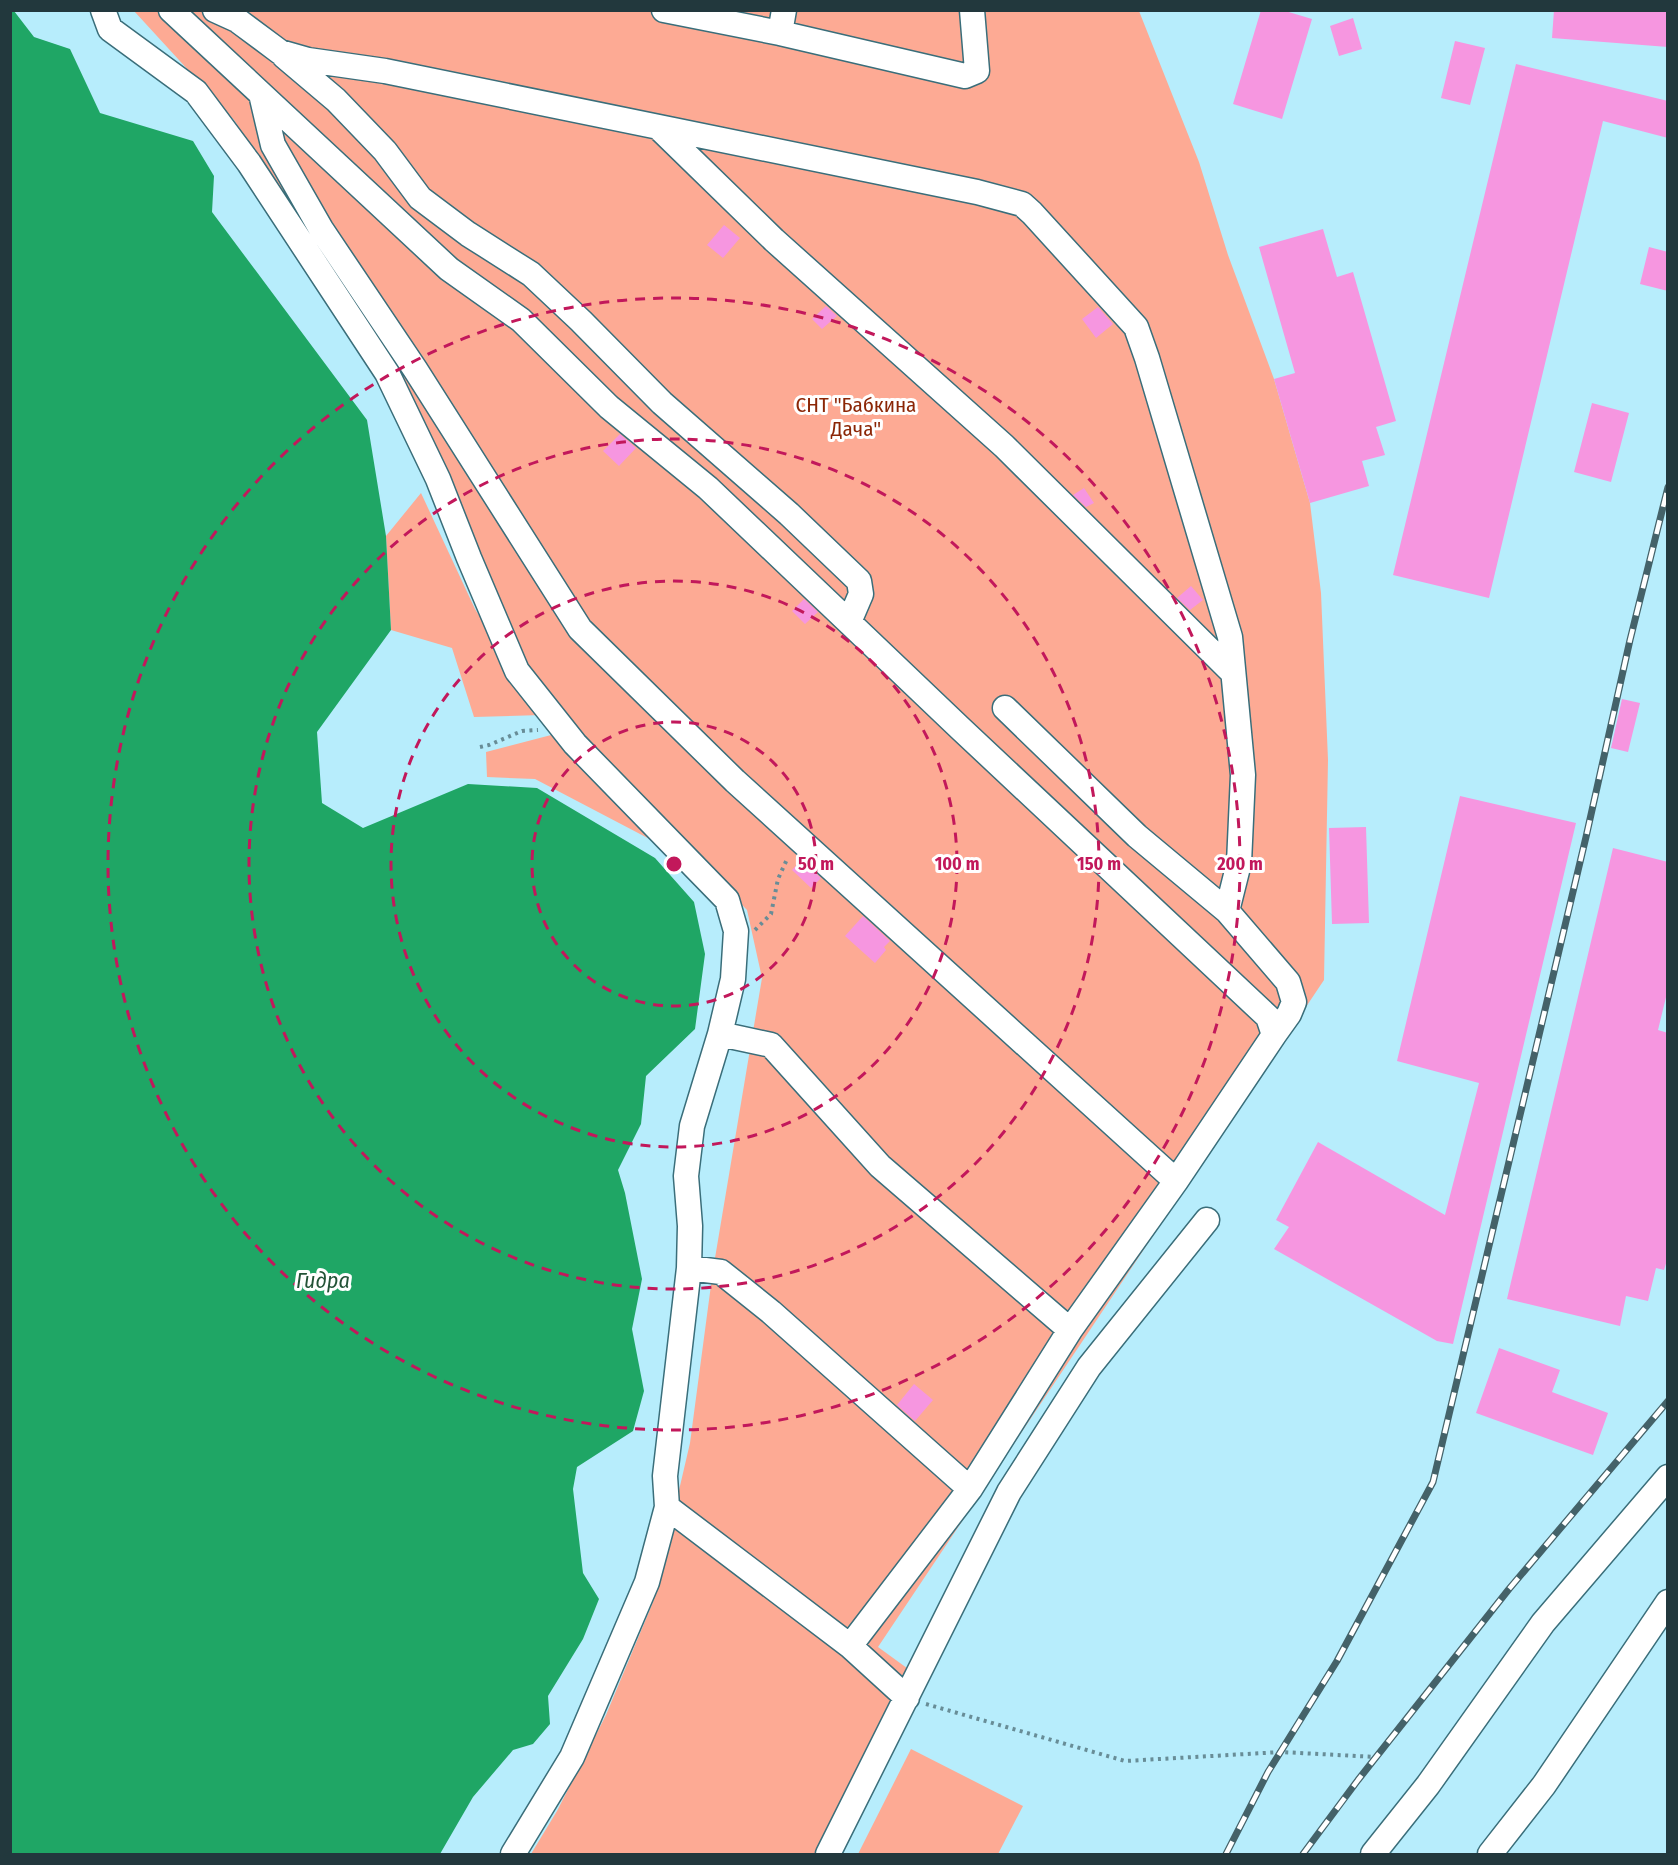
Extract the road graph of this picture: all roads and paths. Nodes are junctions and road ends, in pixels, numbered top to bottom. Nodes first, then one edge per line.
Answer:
1 (103, 10) edge
2 (214, 10) edge
3 (664, 10) edge
4 (972, 10) edge
5 (179, 11) edge
6 (782, 22) edge
7 (280, 52) junction
8 (261, 94) junction
9 (658, 127) junction
10 (849, 622) junction
11 (1233, 673) junction
12 (1005, 708) dead end
13 (563, 729) junction
14 (480, 747) dead end
15 (797, 837) junction
16 (1227, 911) junction
17 (735, 950) junction
18 (720, 1034) junction
19 (1274, 1035) junction
20 (1176, 1181) junction
21 (1207, 1220) dead end
22 (689, 1268) junction
23 (1070, 1330) junction
24 (1668, 1477) edge
25 (970, 1489) junction
26 (666, 1507) junction
27 (1668, 1602) edge
28 (850, 1646) junction
29 (907, 1698) junction
30 (1376, 1757) dead end
31 (513, 1854) edge
32 (828, 1854) edge
33 (1373, 1854) edge
34 (1490, 1854) edge

1 - 13 street
2 - 7 street
3 - 6 street
4 - 6 street
5 - 8 street
7 - 9 street
7 - 10 street
8 - 10 street
8 - 15 street
9 - 11 street
9 - 11 street
10 - 19 street
11 - 16 street
12 - 16 street
13 - 14 path
13 - 17 street
15 - 17 path
15 - 20 street
16 - 19 street
17 - 18 street
18 - 22 street
18 - 23 street
19 - 20 street
20 - 23 street
21 - 29 street
22 - 25 street
22 - 26 street
23 - 25 street
24 - 33 street
25 - 28 street
26 - 28 street
26 - 31 street
27 - 34 street
28 - 29 street
29 - 30 path
29 - 32 street

